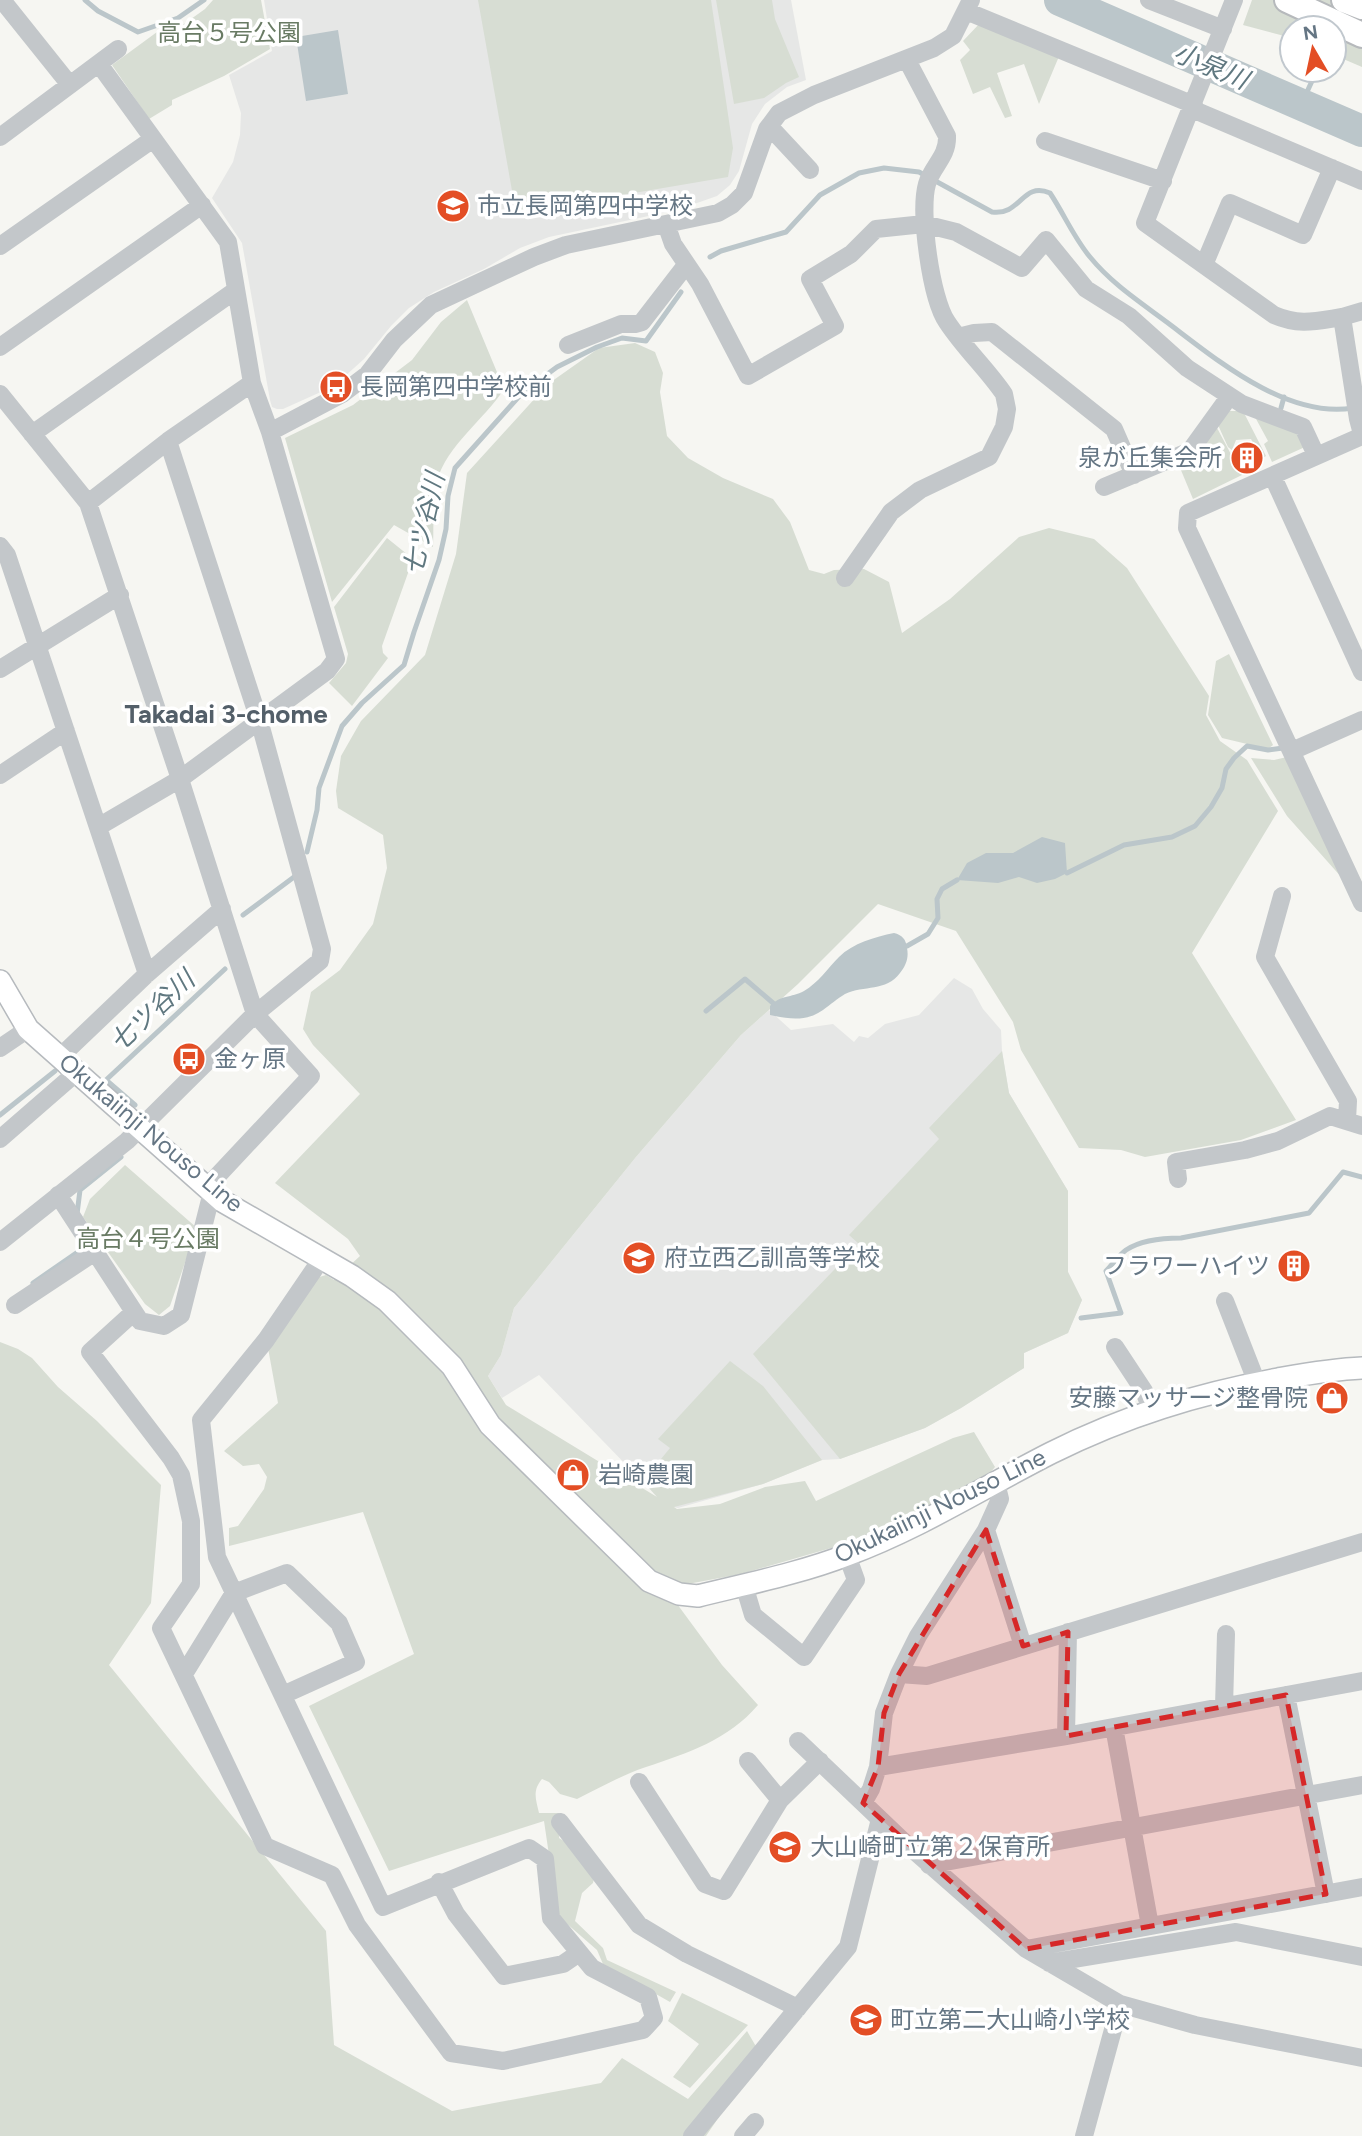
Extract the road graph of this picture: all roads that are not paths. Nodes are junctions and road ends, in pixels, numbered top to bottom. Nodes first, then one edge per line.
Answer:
1 (2, 0) edge
2 (1149, 0) edge
3 (1233, 0) edge
4 (1287, 0) edge
5 (1344, 0) edge
6 (969, 5) edge
7 (1362, 7) edge
8 (1221, 34) junction
9 (1362, 35) edge
10 (118, 49) dead end
11 (907, 60) junction
12 (99, 64) junction
13 (70, 85) junction
14 (1194, 104) junction
15 (769, 126) junction
16 (1, 133) edge
17 (153, 139) junction
18 (1045, 141) dead end
19 (1332, 168) junction
20 (810, 170) dead end
21 (1163, 181) junction
22 (1362, 181) edge
23 (201, 205) junction
24 (924, 224) junction
25 (666, 225) junction
26 (0, 247) edge
27 (1204, 265) junction
28 (693, 273) junction
29 (236, 290) junction
30 (1362, 311) edge
31 (1342, 317) junction
32 (958, 337) junction
33 (568, 345) dead end
34 (0, 347) edge
35 (252, 383) junction
36 (0, 394) edge
37 (1229, 397) junction
38 (1361, 429) edge
39 (270, 432) junction
40 (32, 434) junction
41 (168, 441) junction
42 (1316, 455) junction
43 (1133, 475) junction
44 (1273, 477) junction
45 (1104, 487) dead end
46 (88, 503) junction
47 (0, 546) edge
48 (845, 578) dead end
49 (120, 595) junction
50 (38, 646) junction
51 (0, 669) edge
52 (1362, 672) edge
53 (259, 720) junction
54 (1362, 720) edge
55 (66, 731) junction
56 (1292, 751) junction
57 (0, 775) edge
58 (180, 779) junction
59 (98, 827) junction
60 (1282, 896) dead end
61 (1362, 902) edge
62 (222, 909) junction
63 (147, 974) junction
64 (0, 981) edge
65 (255, 1014) junction
66 (28, 1029) junction
67 (0, 1048) edge
68 (60, 1057) junction
69 (77, 1072) junction
70 (1354, 1123) edge
71 (139, 1128) junction
72 (0, 1139) edge
73 (1178, 1179) dead end
74 (209, 1189) junction
75 (58, 1195) junction
76 (0, 1242) edge
77 (95, 1252) junction
78 (322, 1258) junction
79 (1225, 1301) dead end
80 (15, 1306) dead end
81 (134, 1312) junction
82 (1115, 1347) dead end
83 (1362, 1368) edge
84 (1257, 1383) junction
85 (1151, 1409) junction
86 (996, 1483) junction
87 (986, 1530) junction
88 (1362, 1542) edge
89 (847, 1555) junction
90 (744, 1585) junction
91 (234, 1593) junction
92 (1068, 1632) junction
93 (1226, 1634) dead end
94 (1023, 1646) junction
95 (184, 1674) junction
96 (899, 1674) junction
97 (1362, 1681) edge
98 (283, 1695) junction
99 (1286, 1695) junction
100 (1224, 1707) junction
101 (1114, 1727) junction
102 (1066, 1736) junction
103 (798, 1741) dead end
104 (748, 1761) dead end
105 (820, 1761) junction
106 (878, 1767) junction
107 (639, 1782) dead end
108 (1362, 1785) edge
109 (1306, 1796) junction
110 (780, 1800) junction
111 (863, 1803) junction
112 (880, 1819) junction
113 (559, 1822) dead end
114 (1132, 1827) junction
115 (929, 1865) junction
116 (439, 1882) junction
117 (1362, 1888) edge
118 (1326, 1894) junction
119 (1150, 1926) junction
120 (1026, 1949) junction
121 (579, 1953) junction
122 (1362, 1957) edge
123 (1049, 1963) junction
124 (1120, 2004) junction
125 (798, 2008) junction
126 (1361, 2054) edge
127 (692, 2136) edge
128 (1084, 2136) edge

1 - 13 street
2 - 8 street
3 - 8 street
4 - 9 highway
5 - 7 highway
6 - 11 street
6 - 14 street
8 - 14 street
10 - 12 street
11 - 15 street
11 - 24 street
12 - 13 street
12 - 17 street
13 - 16 street
14 - 19 street
14 - 21 street
15 - 20 street
15 - 25 street
17 - 23 street
17 - 26 street
18 - 21 street
19 - 22 street
19 - 27 street
21 - 27 street
23 - 29 street
23 - 34 street
24 - 28 street
24 - 32 street
24 - 37 street
25 - 28 street
25 - 39 street
27 - 31 street
28 - 33 street
29 - 35 street
29 - 40 street
30 - 31 street
31 - 38 street
32 - 43 street
32 - 48 street
35 - 39 street
35 - 41 street
36 - 40 street
37 - 42 street
37 - 43 street
38 - 42 street
39 - 53 street
40 - 46 street
41 - 46 street
41 - 53 street
42 - 44 street
43 - 45 street
44 - 52 street
44 - 56 street
46 - 49 street
47 - 50 street
49 - 50 street
49 - 58 street
50 - 51 street
50 - 55 street
53 - 58 street
53 - 65 street
54 - 56 street
55 - 57 street
55 - 59 street
56 - 61 street
58 - 59 street
58 - 62 street
59 - 63 street
60 - 70 street
62 - 63 street
62 - 65 street
63 - 68 street
64 - 66 main road, Okukaiinji Nouso Line
65 - 71 street
65 - 74 street
66 - 67 street
66 - 68 main road, Okukaiinji Nouso Line
68 - 69 main road, Okukaiinji Nouso Line
69 - 71 main road, Okukaiinji Nouso Line
69 - 72 street
70 - 73 street
71 - 74 main road, Okukaiinji Nouso Line
71 - 75 street
74 - 78 main road, Okukaiinji Nouso Line
74 - 81 street
75 - 76 street
75 - 77 street
77 - 80 street
77 - 81 street
78 - 90 main road, Okukaiinji Nouso Line
78 - 91 street
79 - 84 street
81 - 95 street
82 - 85 street
83 - 84 main road, Okukaiinji Nouso Line
84 - 85 main road, Okukaiinji Nouso Line
85 - 86 main road, Okukaiinji Nouso Line
86 - 87 street
86 - 89 main road, Okukaiinji Nouso Line
87 - 94 street
87 - 96 street
88 - 92 street
89 - 90 main road, Okukaiinji Nouso Line
89 - 90 street
91 - 95 street
91 - 98 street
91 - 98 street
92 - 94 street
92 - 102 street
93 - 100 street
94 - 96 street
95 - 121 street
96 - 106 street
97 - 99 street
98 - 116 street
99 - 100 street
99 - 109 street
100 - 101 street
101 - 102 street
101 - 114 street
102 - 106 street
103 - 105 street
104 - 110 street
105 - 110 street
105 - 111 street
106 - 111 street
107 - 110 street
108 - 109 street
109 - 114 street
109 - 118 street
111 - 112 street
112 - 115 street
112 - 125 street
113 - 125 street
114 - 115 street
114 - 119 street
115 - 120 street
116 - 121 street
116 - 121 street
117 - 118 street
118 - 119 street
119 - 120 street
120 - 123 street
122 - 123 street
123 - 124 street
124 - 126 street
124 - 128 street
125 - 127 street

